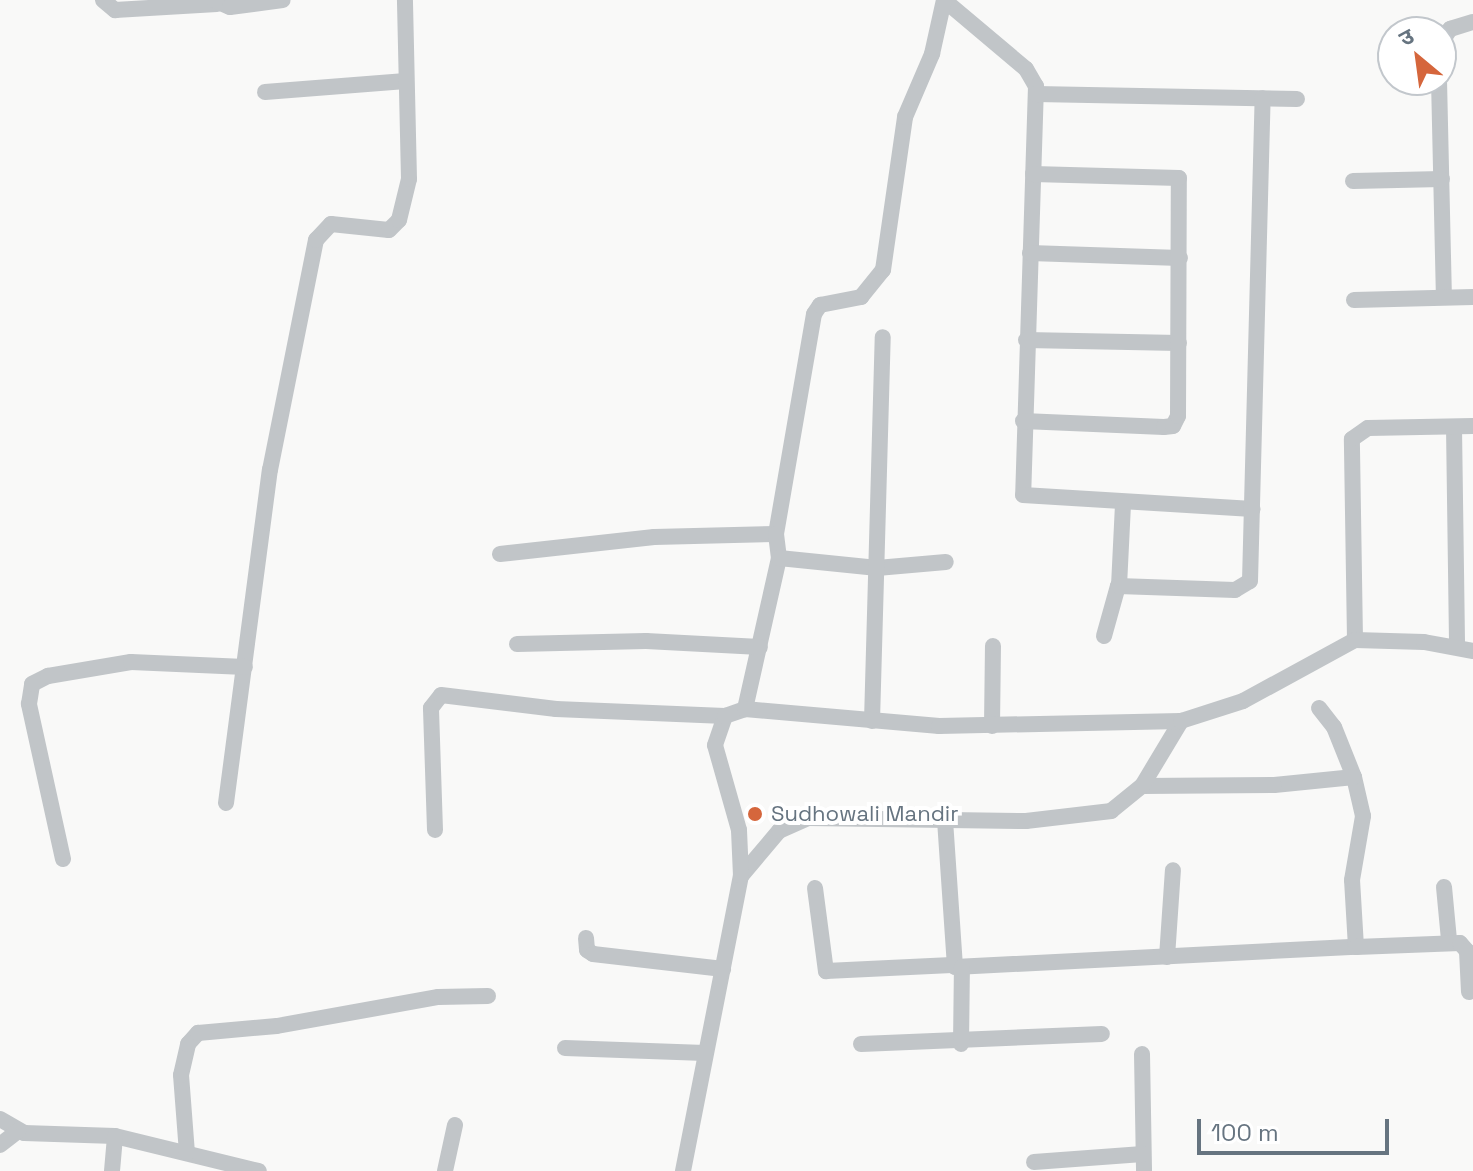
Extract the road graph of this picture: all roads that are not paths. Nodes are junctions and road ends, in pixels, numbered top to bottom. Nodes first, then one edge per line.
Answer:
1 (103, 0) edge
2 (283, 0) edge
3 (405, 0) edge
4 (944, 0) edge
5 (216, 2) edge
6 (406, 81) junction
7 (265, 92) dead end
8 (1036, 94) junction
9 (1439, 96) edge
10 (1263, 98) junction
11 (1297, 99) dead end
12 (1033, 174) junction
13 (1442, 179) junction
14 (1353, 181) dead end
15 (1030, 253) junction
16 (1180, 258) junction
17 (1444, 297) junction
18 (1473, 297) edge
19 (1354, 300) dead end
20 (883, 337) dead end
21 (1026, 340) junction
22 (1179, 343) junction
23 (1023, 421) junction
24 (1473, 426) edge
25 (1454, 427) junction
26 (1123, 503) junction
27 (1253, 509) junction
28 (776, 534) junction
29 (500, 554) dead end
30 (779, 558) junction
31 (946, 562) dead end
32 (877, 568) junction
33 (1119, 586) junction
34 (1104, 636) dead end
35 (1355, 640) junction
36 (517, 644) dead end
37 (993, 646) dead end
38 (760, 647) junction
39 (1465, 649) edge
40 (245, 667) junction
41 (1319, 708) dead end
42 (745, 709) junction
43 (725, 716) junction
44 (872, 721) junction
45 (1181, 721) junction
46 (992, 726) junction
47 (1354, 777) junction
48 (1142, 786) junction
49 (226, 803) dead end
50 (945, 820) junction
51 (435, 830) dead end
52 (63, 859) dead end
53 (1173, 870) dead end
54 (741, 876) junction
55 (1444, 887) dead end
56 (815, 888) dead end
57 (586, 938) dead end
58 (1449, 940) junction
59 (1356, 947) junction
60 (1167, 957) junction
61 (957, 966) junction
62 (723, 969) junction
63 (1469, 992) dead end
64 (488, 996) dead end
65 (1102, 1034) dead end
66 (861, 1044) dead end
67 (961, 1044) junction
68 (565, 1048) dead end
69 (705, 1053) junction
70 (1142, 1054) dead end
71 (0, 1119) edge
72 (455, 1125) dead end
73 (18, 1131) junction
74 (115, 1136) junction
75 (0, 1145) edge
76 (187, 1153) junction
77 (1034, 1162) dead end
78 (1143, 1163) edge
79 (112, 1171) edge
80 (259, 1171) edge
81 (445, 1171) edge
82 (683, 1171) edge

1 - 5 street
2 - 5 street
3 - 6 street
4 - 8 street
4 - 28 street
6 - 7 street
6 - 40 street
8 - 10 street
8 - 12 street
9 - 13 street
10 - 11 street
10 - 27 street
12 - 15 street
12 - 16 street
13 - 14 street
13 - 17 street
15 - 16 street
15 - 21 street
16 - 22 street
17 - 18 street
17 - 19 street
20 - 32 street
21 - 22 street
21 - 23 street
22 - 23 street
23 - 26 street
24 - 25 street
25 - 35 street
25 - 39 street
26 - 27 street
26 - 33 street
27 - 33 street
28 - 29 street
28 - 30 street
30 - 32 street
30 - 38 street
31 - 32 street
32 - 44 street
33 - 34 street
35 - 39 street
35 - 45 street
36 - 38 street
37 - 46 street
38 - 42 street
40 - 49 street
40 - 52 street
41 - 47 street
42 - 43 street
42 - 44 street
43 - 51 street
43 - 54 street
44 - 46 street
45 - 46 street
45 - 48 street
47 - 48 street
47 - 59 street
48 - 50 street
50 - 54 street
50 - 61 street
53 - 60 street
54 - 62 street
55 - 58 street
56 - 61 street
57 - 62 street
58 - 59 street
58 - 63 street
59 - 60 street
60 - 61 street
61 - 67 street
62 - 69 street
64 - 76 street
65 - 67 street
66 - 67 street
68 - 69 street
69 - 82 street
70 - 78 street
71 - 73 street
72 - 81 street
73 - 74 street
73 - 75 street
74 - 76 street
74 - 79 street
76 - 80 street
77 - 78 street

